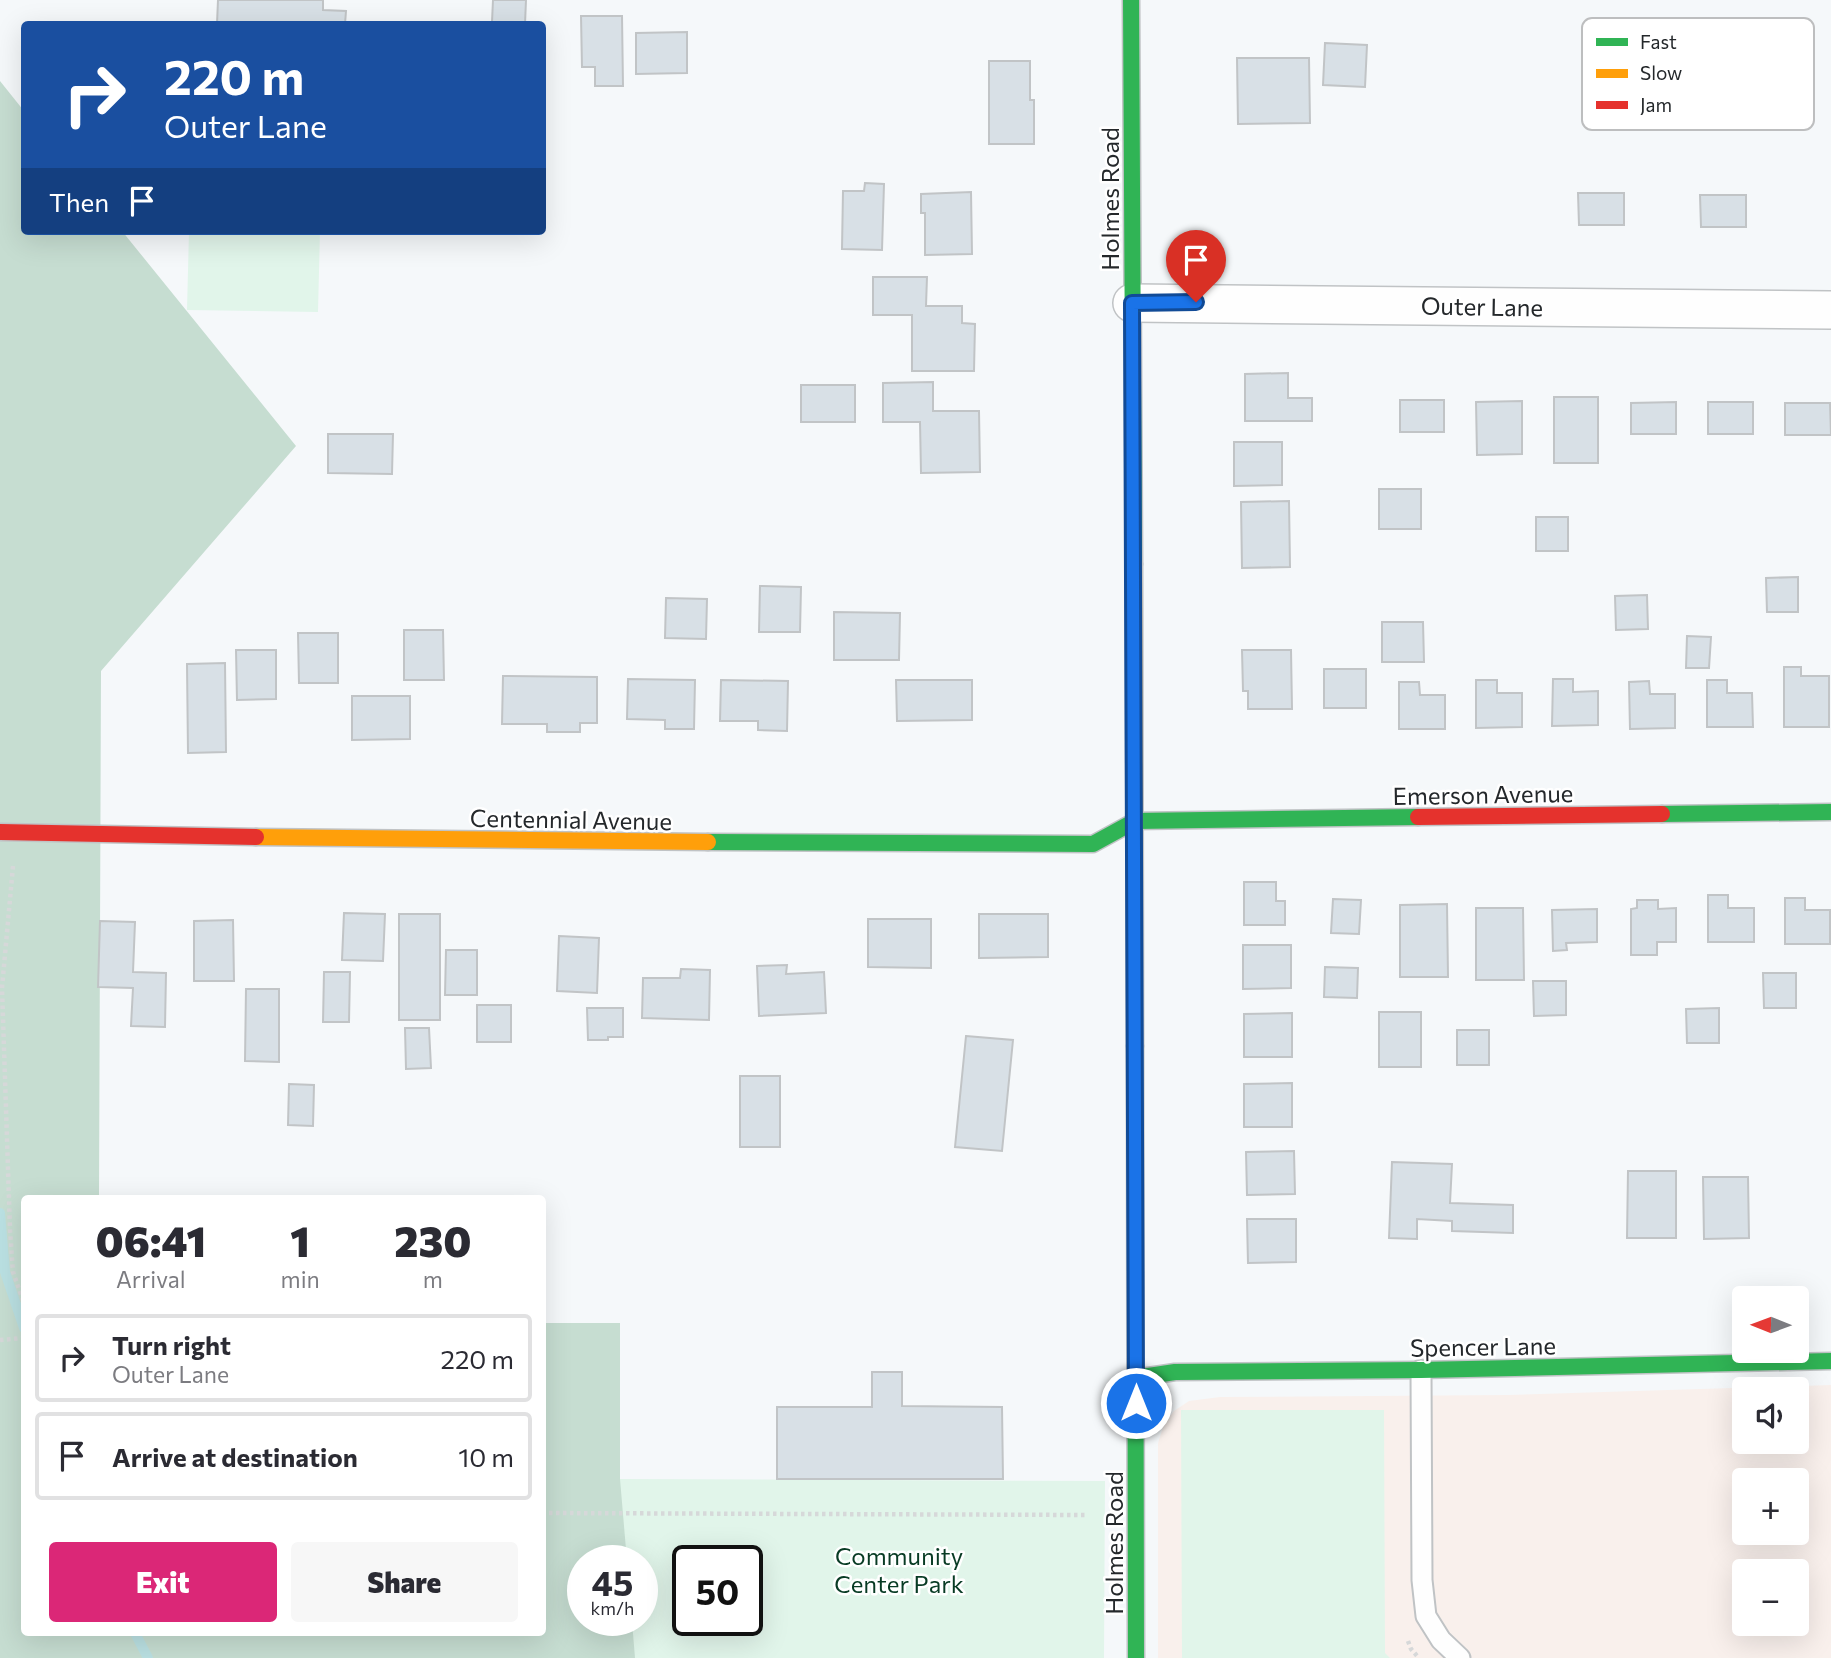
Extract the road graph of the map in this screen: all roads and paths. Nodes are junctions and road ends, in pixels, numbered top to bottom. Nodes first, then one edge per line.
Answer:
1 (1131, 0) edge
2 (1132, 303) junction
3 (1831, 310) edge
4 (1831, 812) edge
5 (1135, 821) junction
6 (9, 832) edge
7 (21, 1295) edge
8 (21, 1338) edge
9 (0, 1340) edge
10 (1831, 1361) edge
11 (1421, 1370) junction
12 (1135, 1378) junction
13 (546, 1513) edge
14 (1086, 1514) dead end
15 (1136, 1658) edge
16 (1460, 1658) edge

1 - 2 street, Holmes Road
2 - 3 street, Outer Lane
2 - 5 street, Holmes Road
4 - 5 street, Emerson Avenue
5 - 6 street, Centennial Avenue
5 - 12 street, Holmes Road
6 - 7 path
8 - 9 path
10 - 11 street, Spencer Lane
11 - 12 street, Spencer Lane
11 - 16 lane
12 - 15 street, Holmes Road
13 - 14 path

